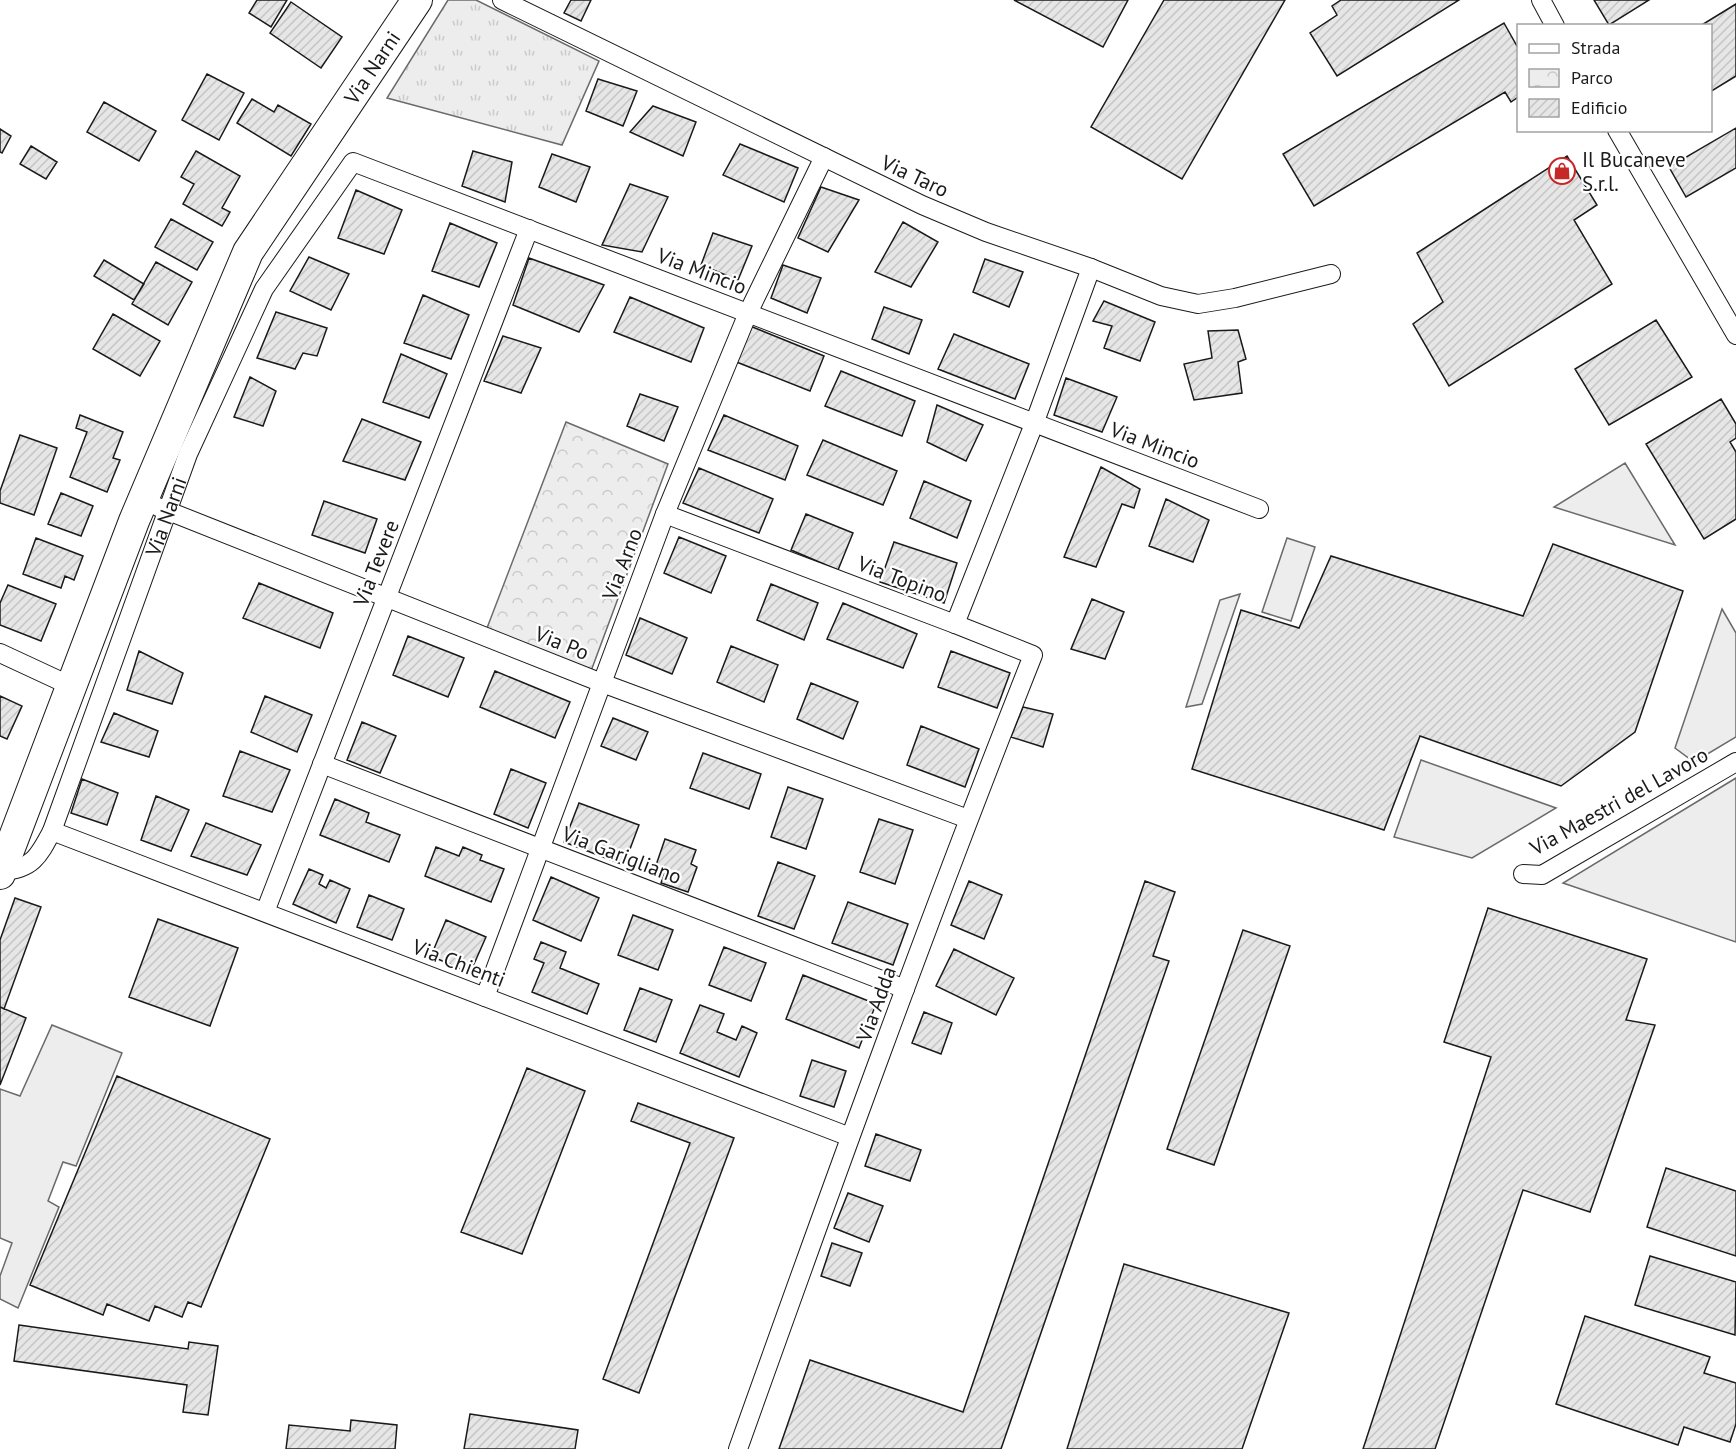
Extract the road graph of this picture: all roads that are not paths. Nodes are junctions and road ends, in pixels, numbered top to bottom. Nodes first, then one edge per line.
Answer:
1 (417, 0) edge
2 (502, 0) edge
3 (1540, 0) edge
4 (1555, 24) edge
5 (1618, 132) edge
6 (824, 157) junction
7 (353, 162) joint
8 (529, 229) junction
9 (1091, 268) junction
10 (1331, 274) dead end
11 (748, 313) junction
12 (1736, 335) edge
13 (1034, 424) junction
14 (155, 506) junction
15 (1259, 509) dead end
16 (665, 514) junction
17 (387, 598) junction
18 (955, 624) junction
19 (0, 654) edge
20 (602, 683) junction
21 (71, 686) junction
22 (1736, 762) edge
23 (322, 764) junction
24 (968, 819) junction
25 (52, 831) junction
26 (540, 848) junction
27 (1, 872) edge
28 (1523, 874) dead end
29 (265, 912) junction
30 (905, 989) junction
31 (485, 997) junction
32 (850, 1137) junction
33 (738, 1449) edge

1 - 14 main road, Via Narni
2 - 6 street, Via Taro
3 - 4 street
5 - 12 street
6 - 9 street, Via Taro
6 - 11 street, Via Arno
7 - 8 street, Via Mincio
7 - 14 street, Via Narni
8 - 11 street, Via Mincio
8 - 17 street, Via Tevere
9 - 10 street, Via Taro
9 - 13 street
11 - 13 street, Via Mincio
11 - 16 street, Via Arno
13 - 15 street, Via Mincio
13 - 18 street, Via Topino
14 - 17 street, Via Po
14 - 21 main road, Via Narni
14 - 25 street, Via Narni
16 - 18 street, Via Topino
16 - 20 street, Via Arno
17 - 20 street, Via Po
17 - 23 street, Via Tevere
18 - 24 street, Via Adda
19 - 21 street
20 - 24 street, Via Po
20 - 26 street, Via Arno
21 - 27 main road, Via Narni
22 - 28 street, Via Maestri del Lavoro
23 - 26 street, Via Garigliano
23 - 29 street, Via Tevere
24 - 30 street, Via Adda
25 - 27 street, Via Narni
25 - 29 street, Via Chienti
26 - 30 street, Via Garigliano
26 - 31 street, Via Arno
29 - 31 street, Via Chienti
30 - 32 street, Via Adda
31 - 32 street, Via Chienti
32 - 33 street, Via Adda

